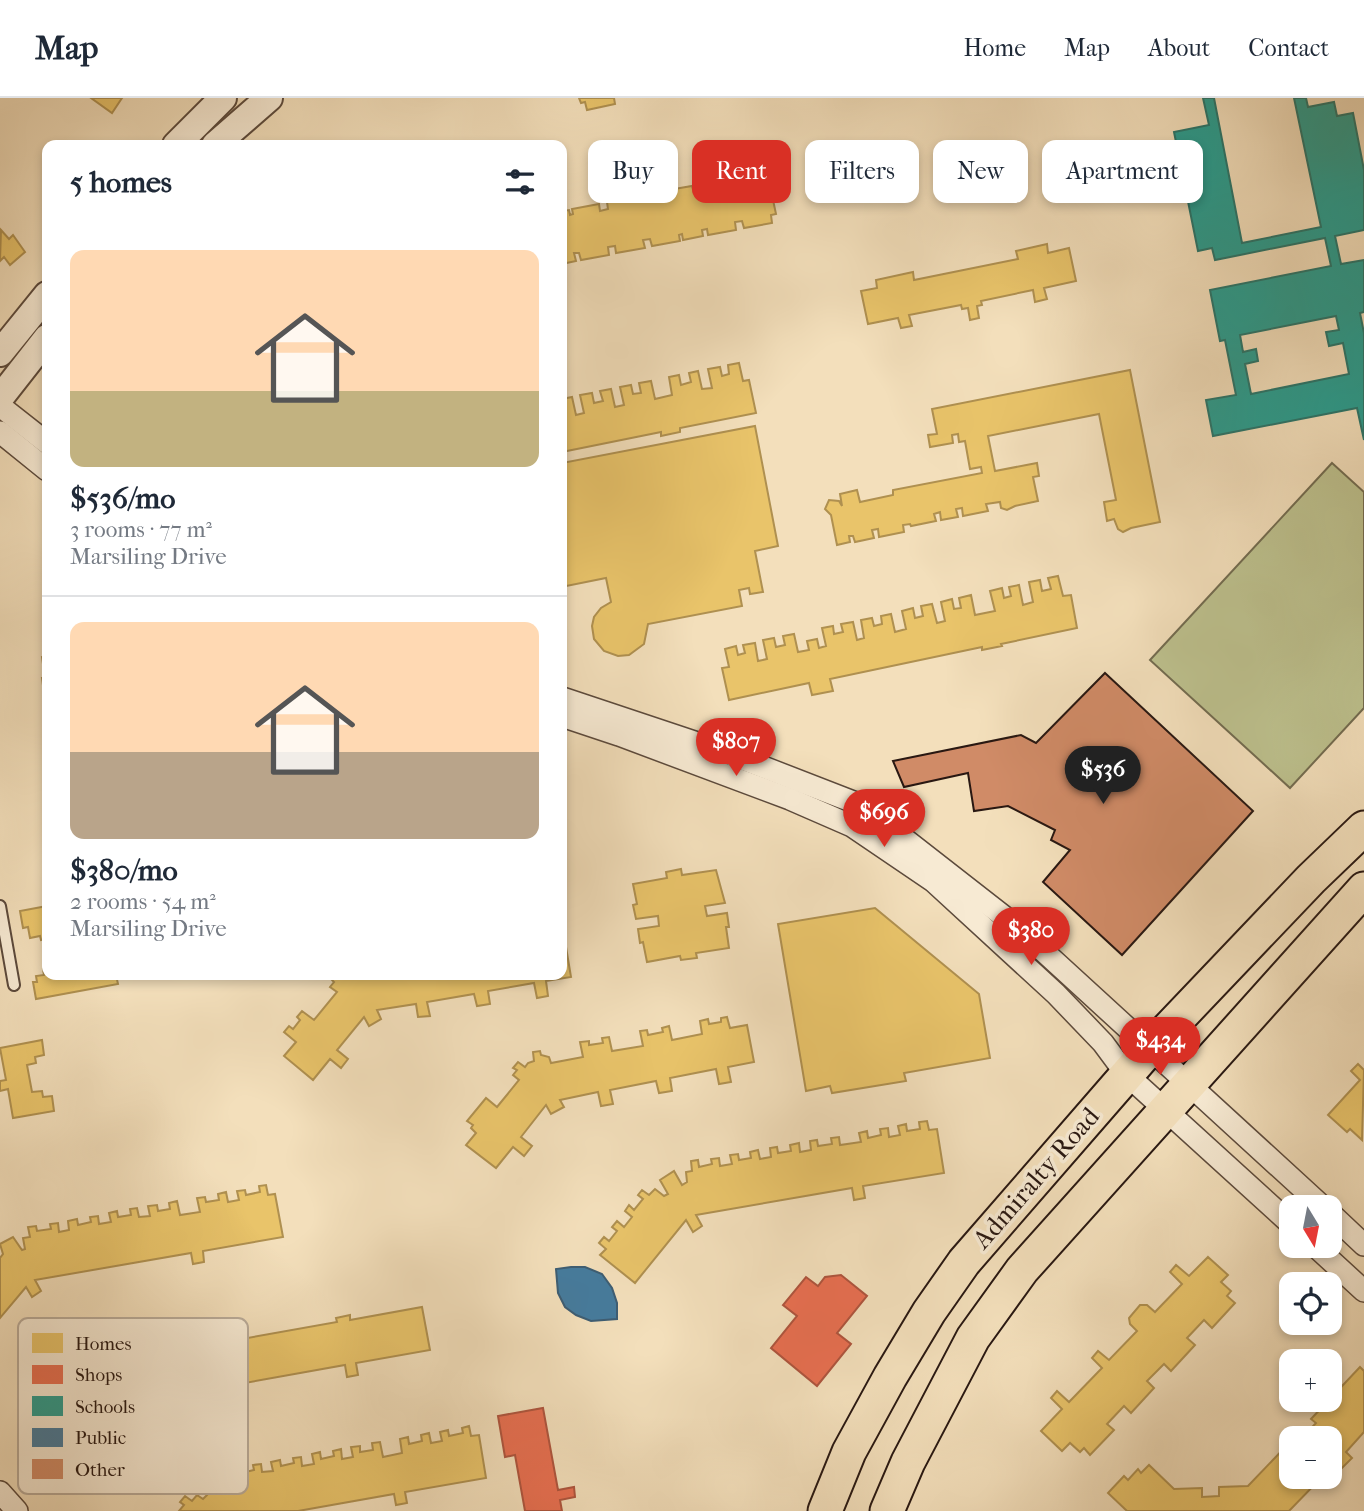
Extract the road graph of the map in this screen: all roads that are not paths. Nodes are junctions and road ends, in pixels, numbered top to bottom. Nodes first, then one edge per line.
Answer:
1 (223, 98) edge
2 (270, 98) edge
3 (181, 140) edge
4 (221, 140) edge
5 (42, 301) edge
6 (42, 344) edge
7 (0, 353) edge
8 (0, 398) edge
9 (0, 406) edge
10 (0, 432) edge
11 (42, 439) edge
12 (42, 466) edge
13 (567, 700) edge
14 (567, 718) edge
15 (1364, 828) edge
16 (1364, 889) edge
17 (0, 906) edge
18 (15, 985) dead end
19 (1150, 1048) junction
20 (1126, 1074) junction
21 (1191, 1083) junction
22 (1166, 1110) junction
23 (1310, 1195) edge
24 (1279, 1213) edge
25 (1342, 1224) edge
26 (1364, 1245) edge
27 (1328, 1258) edge
28 (1364, 1291) edge
29 (0, 1492) edge
30 (17, 1511) edge
31 (825, 1511) edge
32 (887, 1511) edge

1 - 3 street
2 - 4 street
5 - 7 street
6 - 8 street
9 - 11 street
10 - 12 street
13 - 19 street
14 - 20 street
15 - 19 main road, Admiralty Road
16 - 21 main road, Admiralty Road
17 - 18 lane
19 - 20 main road, Admiralty Road
19 - 21 street
20 - 22 street
20 - 31 main road, Admiralty Road
21 - 22 main road, Admiralty Road
21 - 23 street
22 - 24 street
22 - 32 main road, Admiralty Road
25 - 26 street
27 - 28 street
29 - 30 street

